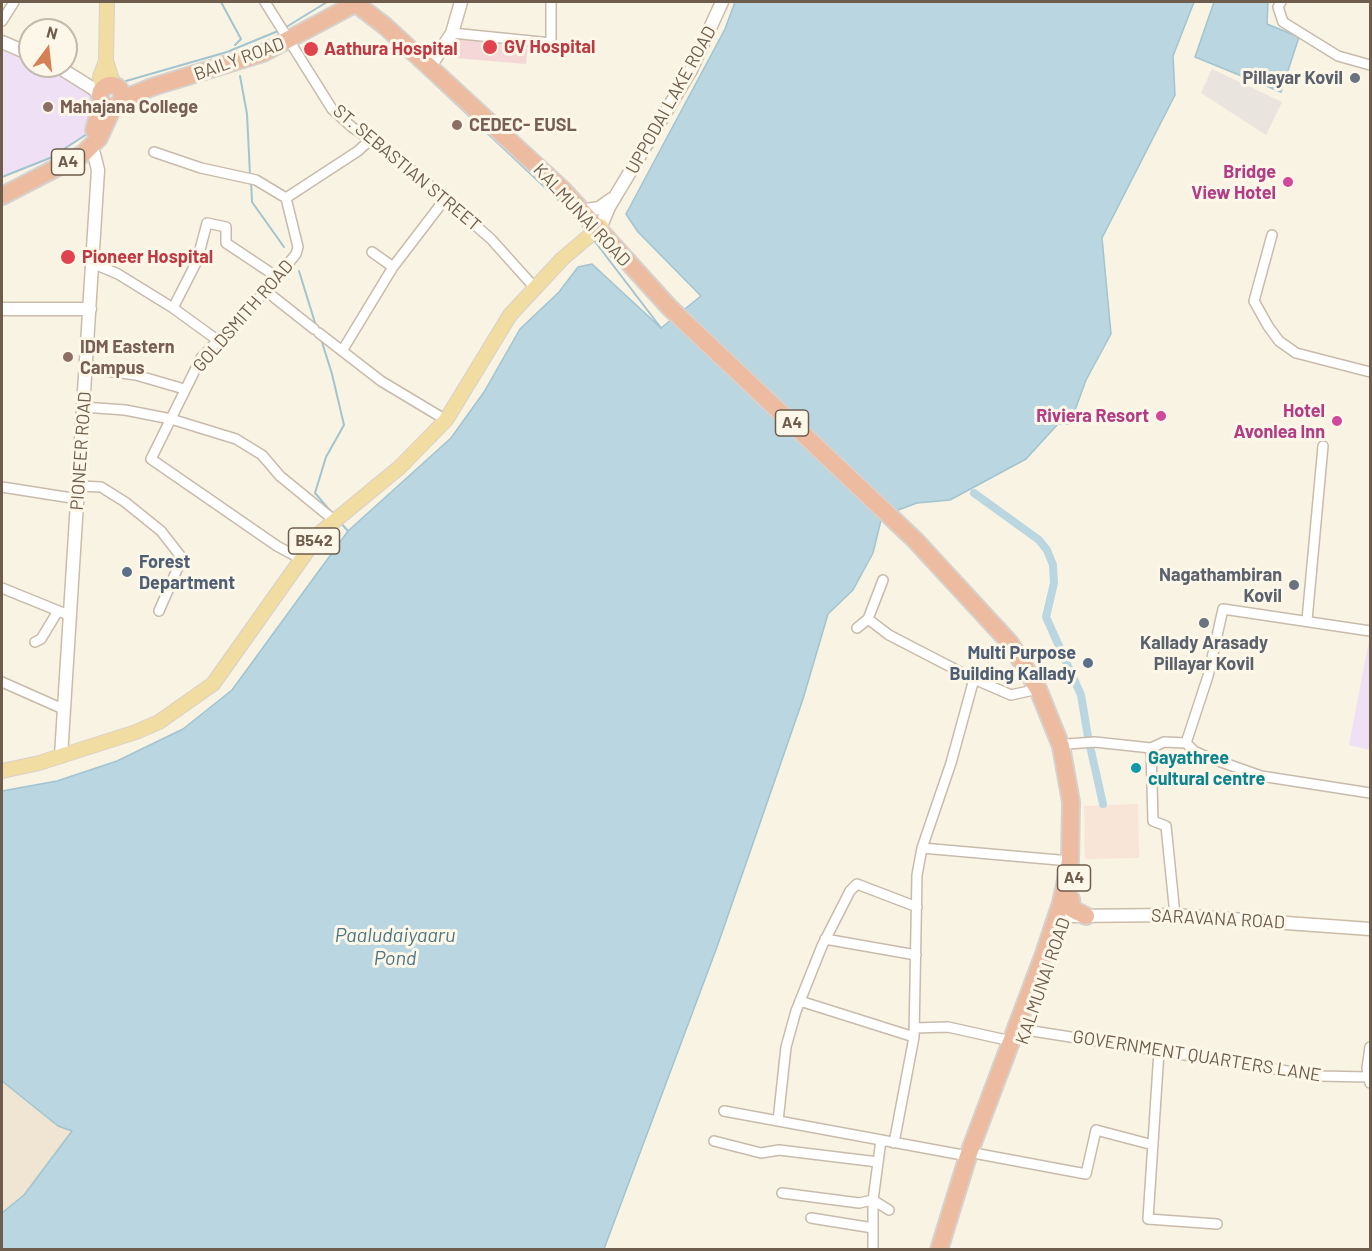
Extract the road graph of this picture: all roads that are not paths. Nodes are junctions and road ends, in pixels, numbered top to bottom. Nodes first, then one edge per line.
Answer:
1 (14, 2) edge
2 (107, 2) edge
3 (265, 2) edge
4 (461, 2) edge
5 (551, 2) edge
6 (722, 2) edge
7 (1281, 2) edge
8 (355, 3) edge
9 (2, 21) edge
10 (452, 33) junction
11 (288, 36) junction
12 (2, 42) edge
13 (18, 49) edge
14 (435, 59) junction
15 (1371, 66) edge
16 (78, 77) edge
17 (110, 95) junction
18 (372, 138) junction
19 (92, 146) junction
20 (154, 152) dead end
21 (2, 186) edge
22 (2, 196) edge
23 (615, 197) junction
24 (286, 198) junction
25 (445, 199) junction
26 (587, 210) junction
27 (602, 231) junction
28 (1272, 235) dead end
29 (372, 252) dead end
30 (92, 263) junction
31 (393, 267) junction
32 (277, 277) junction
33 (535, 288) junction
34 (266, 291) junction
35 (173, 308) junction
36 (2, 309) edge
37 (90, 309) junction
38 (220, 342) junction
39 (342, 351) junction
40 (86, 368) junction
41 (1371, 372) edge
42 (184, 389) junction
43 (83, 407) junction
44 (171, 419) junction
45 (446, 420) junction
46 (1323, 446) dead end
47 (78, 486) junction
48 (2, 487) edge
49 (78, 500) junction
50 (335, 521) junction
51 (917, 539) junction
52 (301, 559) junction
53 (883, 580) dead end
54 (2, 588) edge
55 (58, 611) junction
56 (159, 611) dead end
57 (70, 616) junction
58 (868, 619) junction
59 (1307, 620) junction
60 (857, 628) dead end
61 (1371, 632) edge
62 (35, 642) dead end
63 (974, 679) junction
64 (3, 686) edge
65 (1038, 689) junction
66 (63, 709) junction
67 (1186, 743) junction
68 (1064, 745) junction
69 (1151, 748) junction
70 (61, 756) junction
71 (2, 771) edge
72 (1371, 793) edge
73 (922, 848) junction
74 (1070, 861) junction
75 (1071, 899) junction
76 (917, 907) junction
77 (1175, 915) junction
78 (1066, 916) junction
79 (1086, 916) junction
80 (1371, 929) edge
81 (825, 939) junction
82 (916, 955) junction
83 (800, 1001) junction
84 (1026, 1030) junction
85 (914, 1033) junction
86 (1011, 1041) junction
87 (1371, 1047) edge
88 (1159, 1051) junction
89 (1369, 1080) edge
90 (724, 1112) dead end
91 (778, 1121) junction
92 (881, 1140) junction
93 (714, 1141) dead end
94 (894, 1143) junction
95 (1153, 1145) junction
96 (974, 1155) junction
97 (878, 1162) junction
98 (782, 1193) dead end
99 (873, 1200) junction
100 (889, 1210) dead end
101 (811, 1218) dead end
102 (1217, 1224) dead end
103 (873, 1228) junction
104 (873, 1250) edge
105 (939, 1250) edge
106 (949, 1250) edge

1 - 9 street
2 - 17 main road
3 - 11 street, ST. SEBASTIAN STREET
4 - 10 street
5 - 10 street
6 - 23 street, UPPODAI LAKE ROAD
7 - 15 street
8 - 11 highway, BAILY ROAD
8 - 14 highway, KALMUNAI ROAD / A4
8 - 27 highway, KALMUNAI ROAD / A4
10 - 14 street
11 - 17 highway, BAILY ROAD
11 - 18 street, ST. SEBASTIAN STREET
12 - 13 street
14 - 26 highway, KALMUNAI ROAD / A4
16 - 17 street
17 - 19 highway, A4
17 - 21 highway, A4
18 - 24 street
18 - 25 street, ST. SEBASTIAN STREET
19 - 22 highway, A4
19 - 30 street, PIONEER ROAD
20 - 24 street
23 - 26 street
23 - 27 street, UPPODAI LAKE ROAD
24 - 32 street, GOLDSMITH ROAD
25 - 31 street
25 - 33 street, ST. SEBASTIAN STREET
26 - 27 highway, KALMUNAI ROAD / A4
27 - 33 main road, B542
27 - 51 highway, KALMUNAI ROAD / A4
28 - 41 street
29 - 31 street
30 - 35 street
30 - 37 street, PIONEER ROAD
31 - 39 street
32 - 34 street, GOLDSMITH ROAD
32 - 35 street
33 - 45 main road, B542
34 - 38 street, GOLDSMITH ROAD
34 - 39 street
35 - 38 street
36 - 37 street
37 - 40 street, PIONEER ROAD
38 - 42 street, GOLDSMITH ROAD
39 - 45 street
40 - 42 street
40 - 43 street, PIONEER ROAD
42 - 44 street, GOLDSMITH ROAD
43 - 44 street
43 - 47 street, PIONEER ROAD
44 - 50 street
44 - 52 street, GOLDSMITH ROAD
45 - 50 main road, B542
46 - 59 street
47 - 49 street, PIONEER ROAD
47 - 56 street
48 - 49 street
49 - 57 street, PIONEER ROAD
50 - 52 main road, B542
51 - 65 highway, KALMUNAI ROAD / A4
51 - 68 highway, KALMUNAI ROAD / A4
52 - 70 main road, B542
53 - 58 street
54 - 55 street
55 - 57 street
55 - 62 street
57 - 66 street, PIONEER ROAD
58 - 60 street
58 - 63 street
59 - 61 street
59 - 67 street
63 - 65 street
63 - 73 street
64 - 66 street
65 - 68 highway, KALMUNAI ROAD / A4
66 - 70 street, PIONEER ROAD
67 - 69 street
67 - 72 street
68 - 69 street
68 - 74 highway, KALMUNAI ROAD / A4
68 - 75 highway, KALMUNAI ROAD / A4
69 - 77 street
70 - 71 main road, B542
73 - 74 street
73 - 76 street
74 - 86 highway, KALMUNAI ROAD / A4
75 - 78 highway, KALMUNAI ROAD / A4
75 - 79 highway
76 - 81 street
76 - 82 street
77 - 79 street, SARAVANA ROAD
77 - 80 street, SARAVANA ROAD
78 - 79 street, SARAVANA ROAD
78 - 84 highway, KALMUNAI ROAD / A4
81 - 82 street
81 - 83 street
82 - 85 street
83 - 85 street
83 - 91 street
84 - 88 street, GOVERNMENT QUARTERS LANE
84 - 96 highway, KALMUNAI ROAD / A4
85 - 86 street
85 - 94 street
86 - 96 highway, KALMUNAI ROAD / A4
87 - 89 street
88 - 89 street, GOVERNMENT QUARTERS LANE
88 - 95 street
90 - 91 street
91 - 92 street
92 - 94 street
92 - 97 street
93 - 97 street
94 - 96 street
95 - 96 street
95 - 102 street
96 - 105 highway, KALMUNAI ROAD / A4
96 - 106 highway, KALMUNAI ROAD / A4
97 - 99 street
98 - 99 street
99 - 100 street
99 - 103 street
101 - 103 street
103 - 104 street

